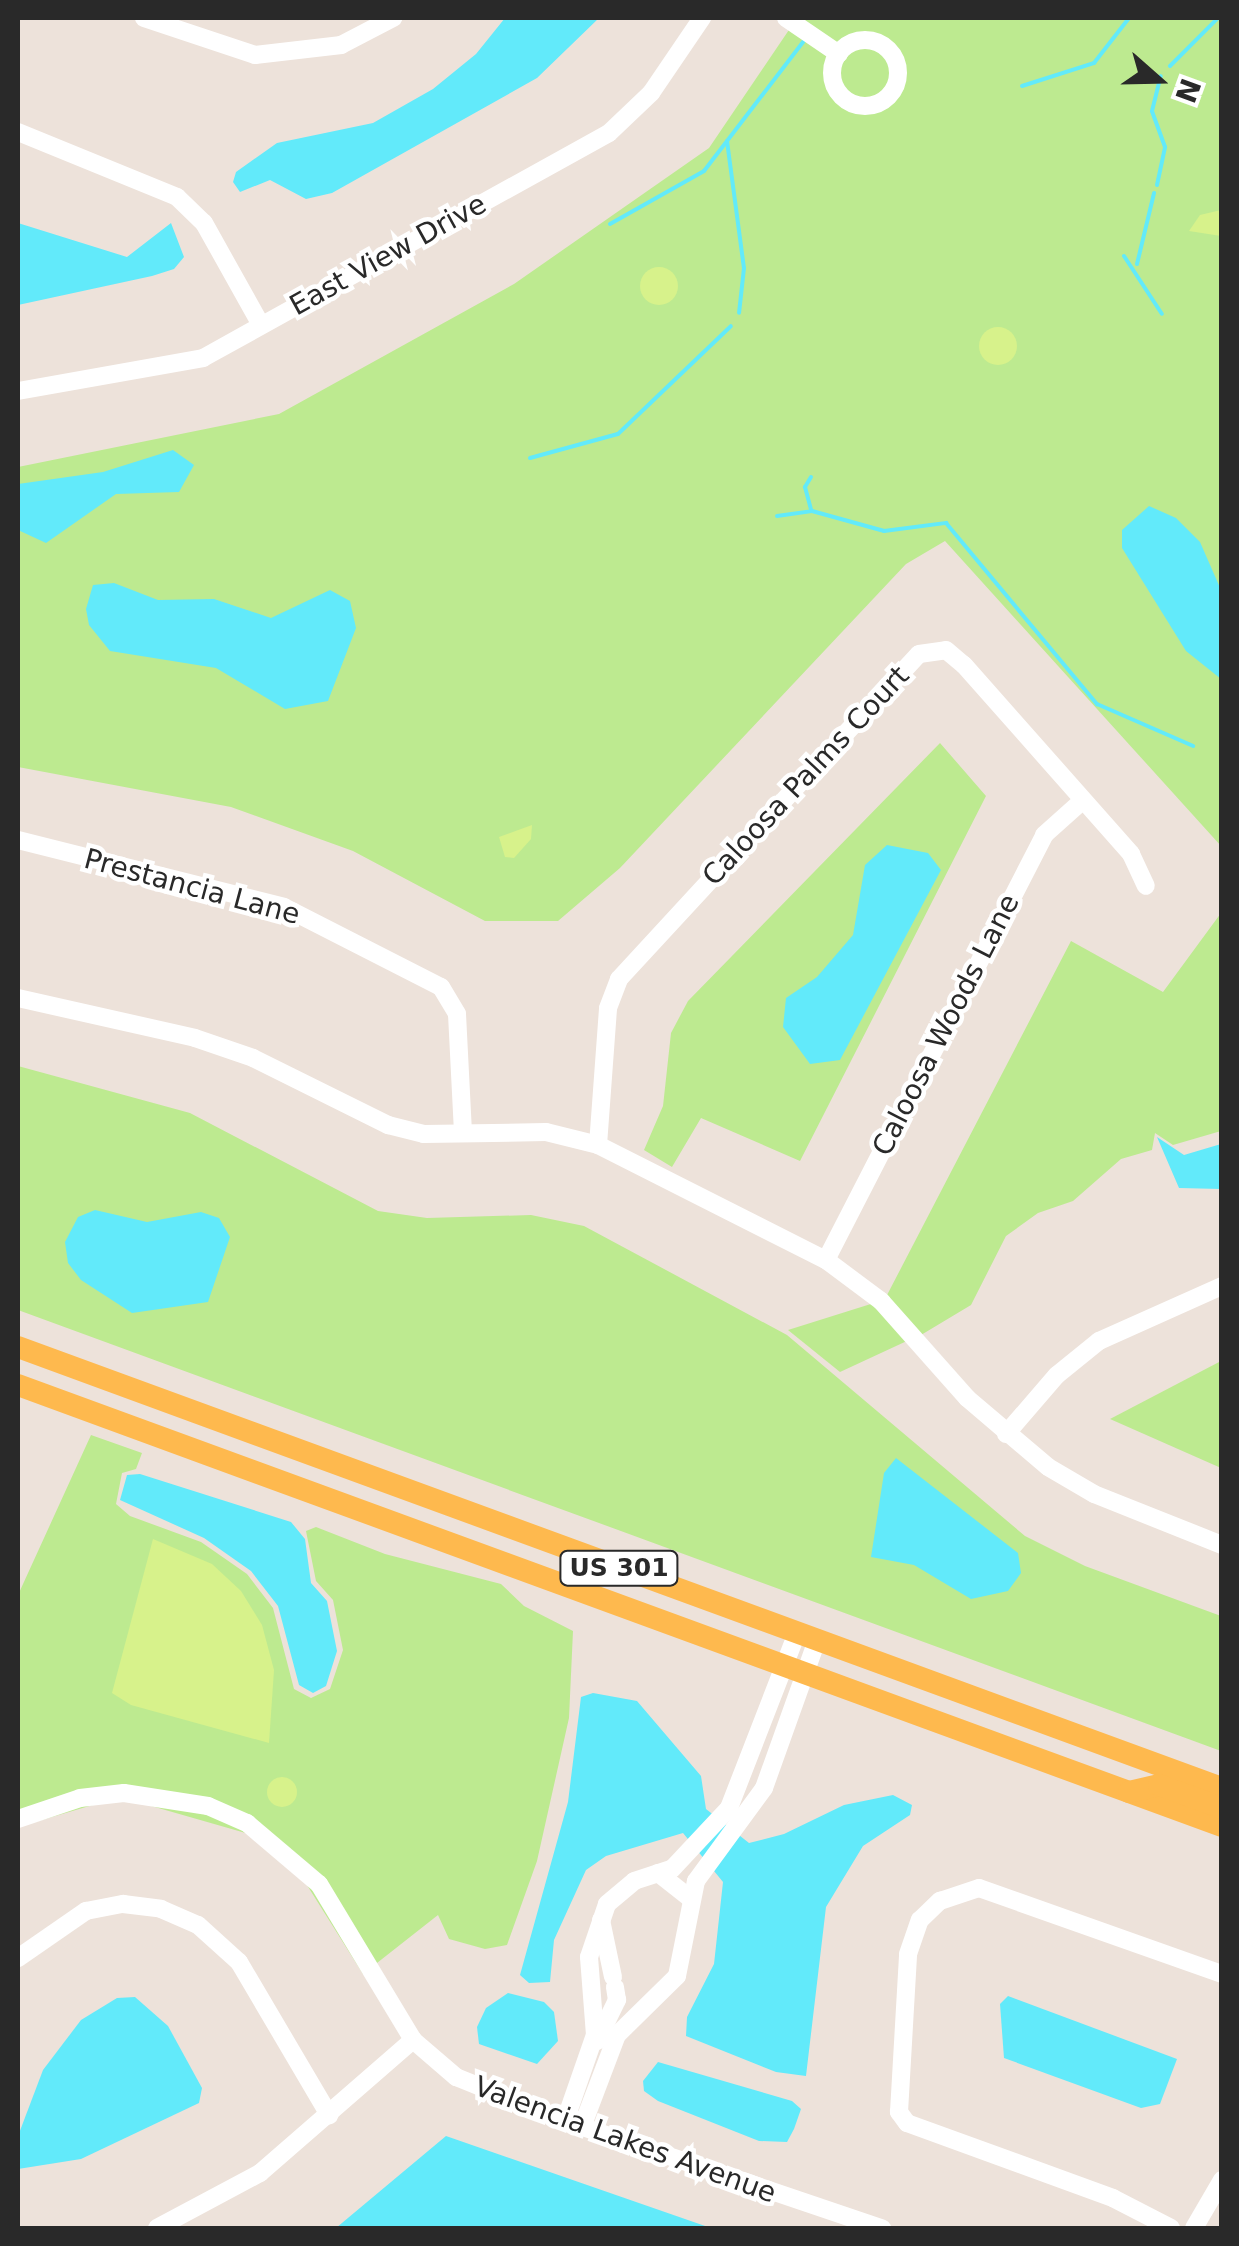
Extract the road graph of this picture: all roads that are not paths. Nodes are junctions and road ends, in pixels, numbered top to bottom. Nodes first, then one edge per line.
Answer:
1 (144, 18) edge
2 (393, 18) edge
3 (702, 18) edge
4 (786, 18) edge
5 (839, 54) dead end
6 (18, 132) edge
7 (261, 325) junction
8 (18, 391) edge
9 (1082, 801) junction
10 (18, 840) edge
11 (1146, 886) dead end
12 (18, 998) edge
13 (464, 1133) junction
14 (598, 1145) junction
15 (826, 1260) junction
16 (1222, 1286) edge
17 (18, 1347) edge
18 (18, 1385) edge
19 (1006, 1434) junction
20 (1222, 1545) edge
21 (806, 1636) junction
22 (795, 1668) junction
23 (1222, 1788) edge
24 (1130, 1792) junction
25 (1222, 1808) edge
26 (735, 1814) junction
27 (18, 1819) edge
28 (1222, 1826) edge
29 (658, 1873) junction
30 (691, 1899) junction
31 (601, 1920) junction
32 (18, 1958) edge
33 (1222, 1974) edge
34 (413, 2040) junction
35 (587, 2062) junction
36 (330, 2115) junction
37 (573, 2124) junction
38 (1222, 2180) edge
39 (157, 2228) edge
40 (882, 2228) edge
41 (1171, 2228) edge
42 (1194, 2228) edge

1 - 2 street
3 - 7 street, East View Drive
4 - 5 street
6 - 7 street
7 - 8 street, East View Drive
9 - 11 street, Caloosa Palms Court
9 - 14 street, Caloosa Palms Court
9 - 15 street, Caloosa Woods Lane
10 - 13 street, Prestancia Lane
12 - 13 street
13 - 14 street
14 - 15 street
15 - 19 street
16 - 19 street
17 - 21 main road, US 301 / US 301
18 - 22 main road, US 301
19 - 20 street
21 - 22 street
21 - 23 main road, US 301 / US 301
22 - 24 main road, US 301
22 - 26 street
24 - 25 main road
24 - 28 main road, US 301
26 - 29 street
26 - 30 street
27 - 34 street, Valencia Lakes Avenue
29 - 30 street
29 - 31 street
30 - 37 street
31 - 35 street
31 - 35 street
32 - 36 street
33 - 41 street
34 - 36 street
34 - 37 street, Valencia Lakes Avenue
35 - 37 street
36 - 39 street
37 - 40 street, Valencia Lakes Avenue
38 - 42 street

